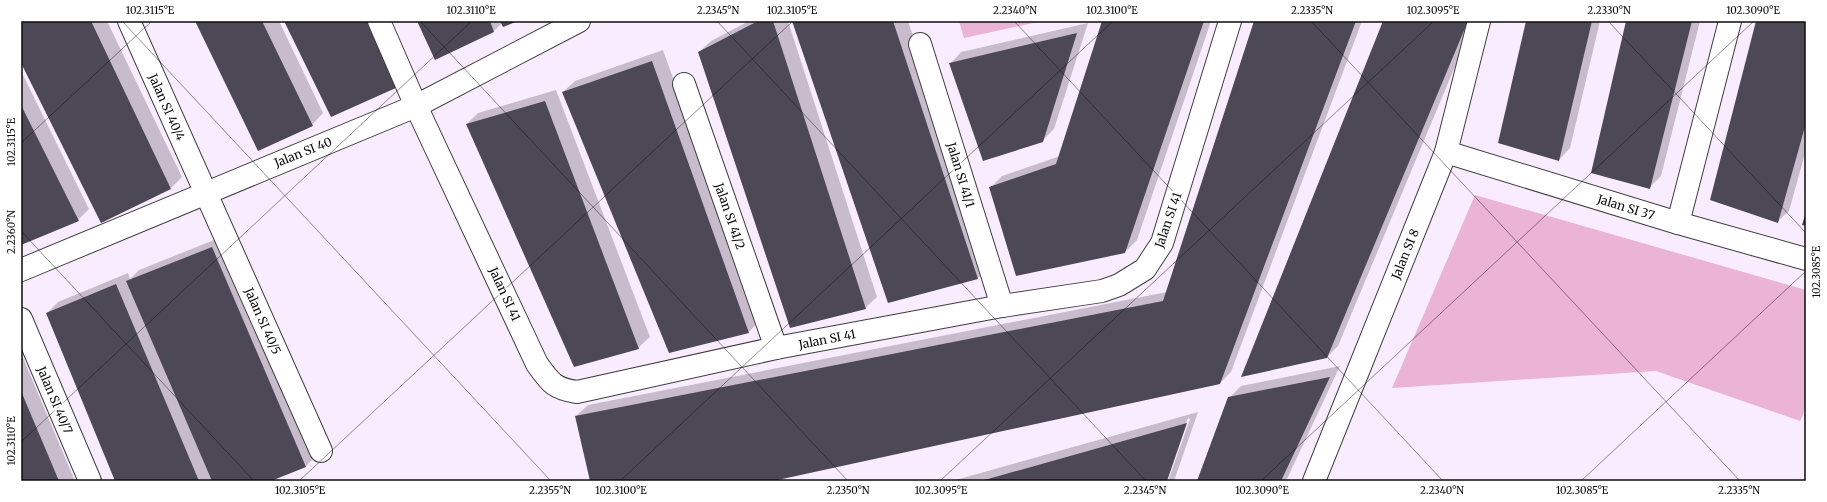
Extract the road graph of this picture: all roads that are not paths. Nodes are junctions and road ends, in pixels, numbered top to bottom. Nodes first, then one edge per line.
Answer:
1 (129, 21) edge
2 (379, 21) edge
3 (579, 21) edge
4 (1230, 21) edge
5 (1479, 21) edge
6 (1730, 21) edge
7 (920, 44) dead end
8 (684, 84) dead end
9 (416, 106) junction
10 (1446, 152) junction
11 (205, 192) junction
12 (1678, 223) junction
13 (1806, 259) edge
14 (21, 270) edge
15 (1002, 306) junction
16 (21, 319) edge
17 (776, 348) junction
18 (321, 451) dead end
19 (90, 481) edge
20 (1314, 481) edge

1 - 11 street, Jalan SI 40/4
2 - 9 street, Jalan SI 41
3 - 9 street, Jalan SI 40
4 - 15 street, Jalan SI 41
5 - 10 street, Jalan SI 8
6 - 12 street
7 - 15 street, Jalan SI 41/1
8 - 17 street, Jalan SI 41/2
9 - 11 street, Jalan SI 40
9 - 17 street, Jalan SI 41
10 - 12 street, Jalan SI 37
10 - 20 street, Jalan SI 8
11 - 14 street, Jalan SI 40
11 - 18 street, Jalan SI 40/5
12 - 13 street, Jalan SI 37
15 - 17 street, Jalan SI 41
16 - 19 street, Jalan SI 40/7

